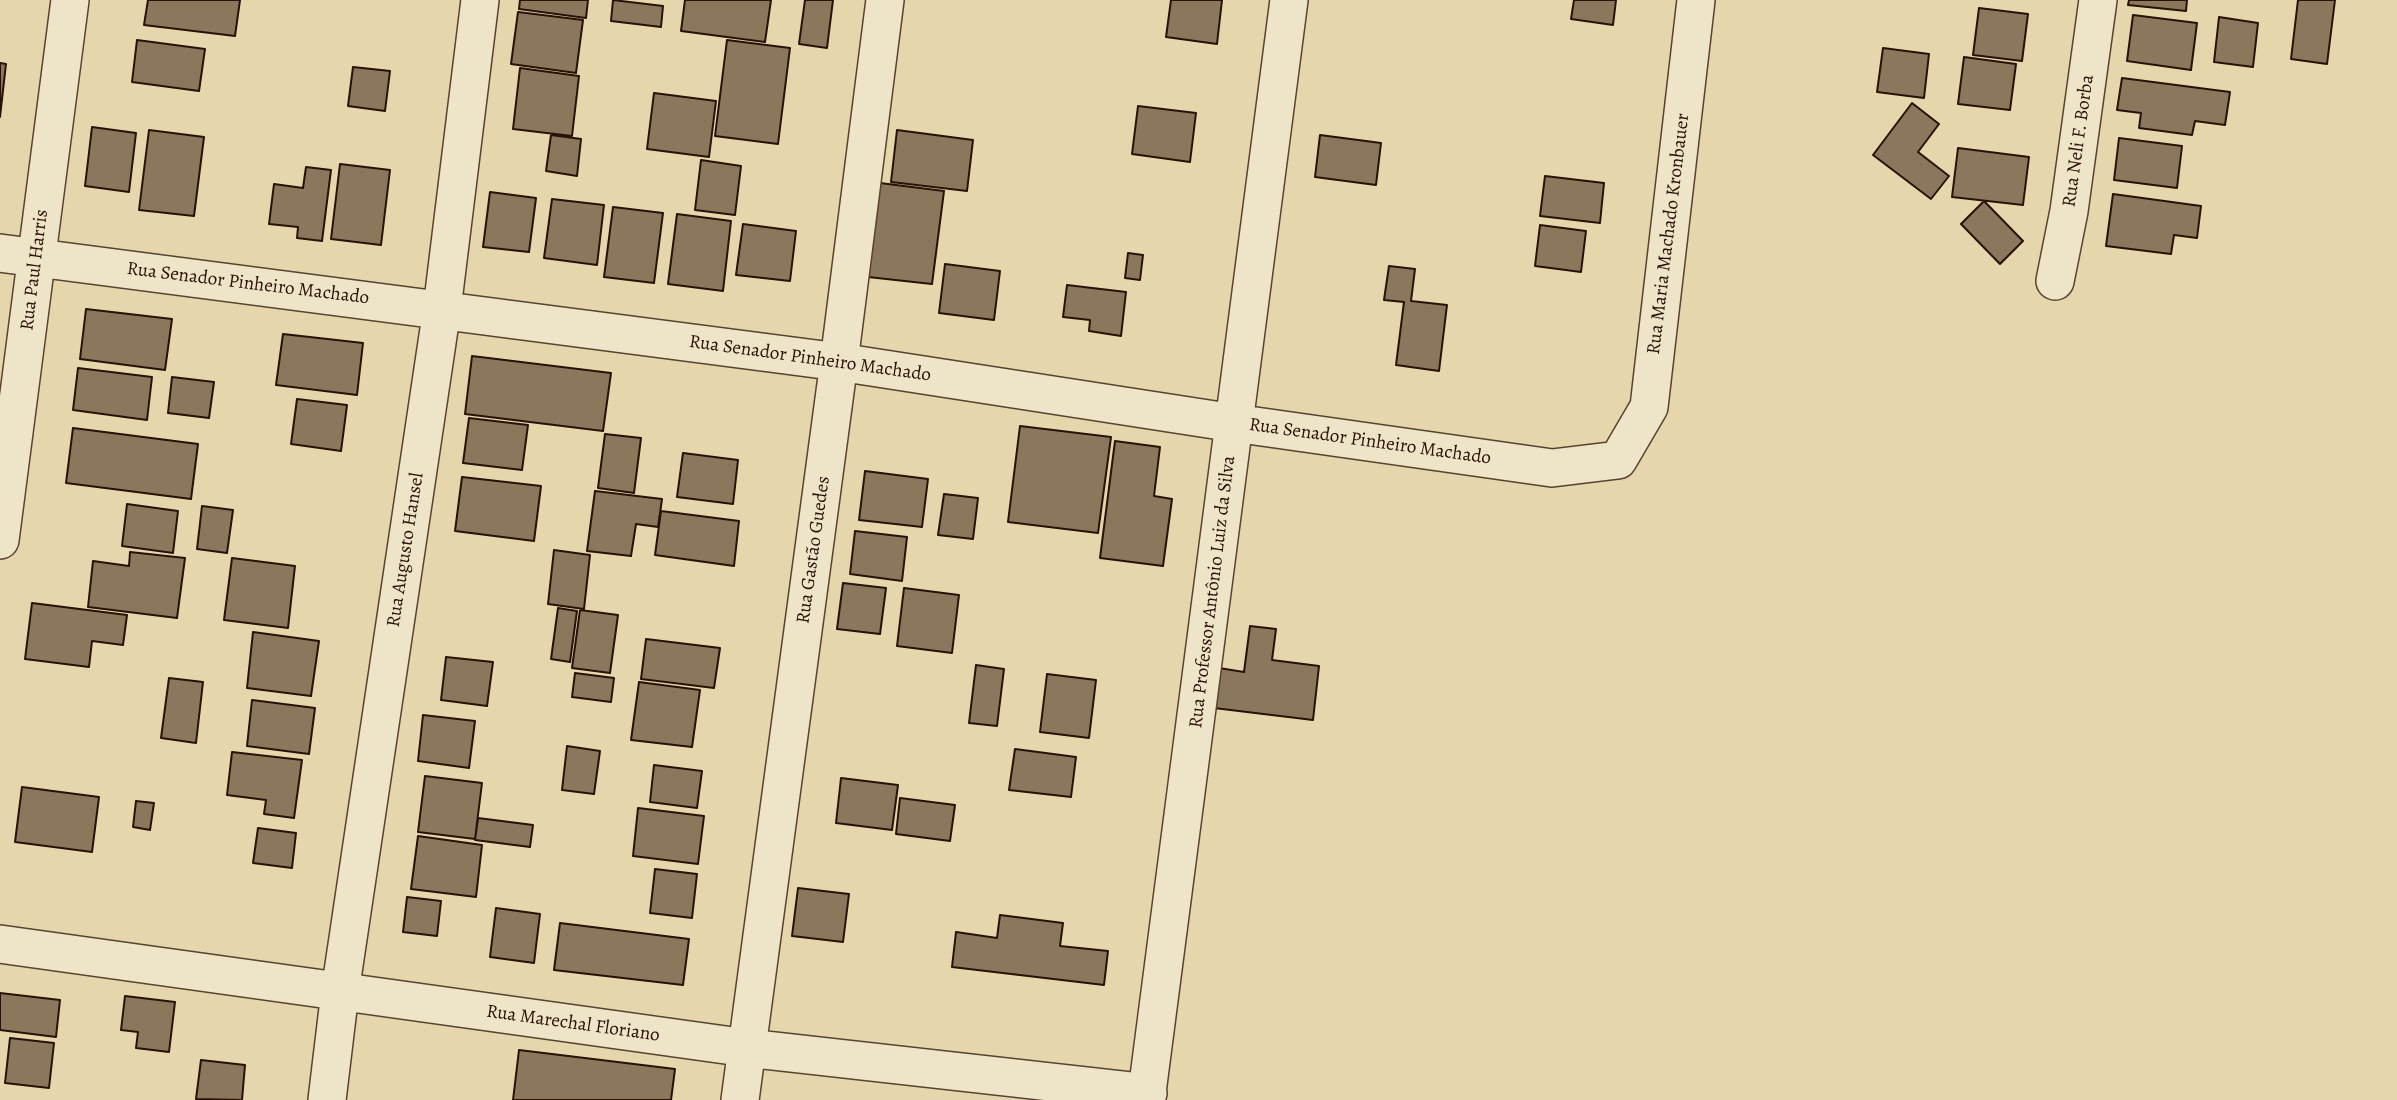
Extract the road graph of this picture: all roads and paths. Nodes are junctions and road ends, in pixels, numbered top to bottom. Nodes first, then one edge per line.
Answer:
1 (70, 0) edge
2 (480, 0) edge
3 (886, 0) edge
4 (1289, 0) edge
5 (1696, 0) edge
6 (2098, 0) edge
7 (0, 253) edge
8 (37, 256) junction
9 (2055, 281) dead end
10 (442, 309) junction
11 (839, 362) junction
12 (1234, 423) junction
13 (1618, 460) joint
14 (0, 540) edge
15 (0, 944) edge
16 (340, 992) junction
17 (747, 1048) junction
18 (1147, 1096) edge
19 (327, 1100) edge
20 (740, 1100) edge

1 - 8 street, Rua Paul Harris
2 - 10 street, Rua Augusto Hansel
3 - 11 street, Rua Gastão Guedes
4 - 12 street, Rua Professor Antônio Luiz da Silva
5 - 13 street, Rua Maria Machado Kronbauer
6 - 9 street, Rua Neli F. Borba
7 - 8 street, Rua Senador Pinheiro Machado
8 - 10 street, Rua Senador Pinheiro Machado
8 - 14 street, Rua Paul Harris
10 - 11 street, Rua Senador Pinheiro Machado
10 - 16 street, Rua Augusto Hansel
11 - 12 street, Rua Senador Pinheiro Machado
11 - 17 street, Rua Gastão Guedes
12 - 13 street, Rua Senador Pinheiro Machado
12 - 18 street, Rua Professor Antônio Luiz da Silva
15 - 16 street, Rua Marechal Floriano
16 - 17 street, Rua Marechal Floriano
16 - 19 street, Rua Augusto Hansel
17 - 18 street, Rua Marechal Floriano
17 - 20 street, Rua Gastão Guedes

